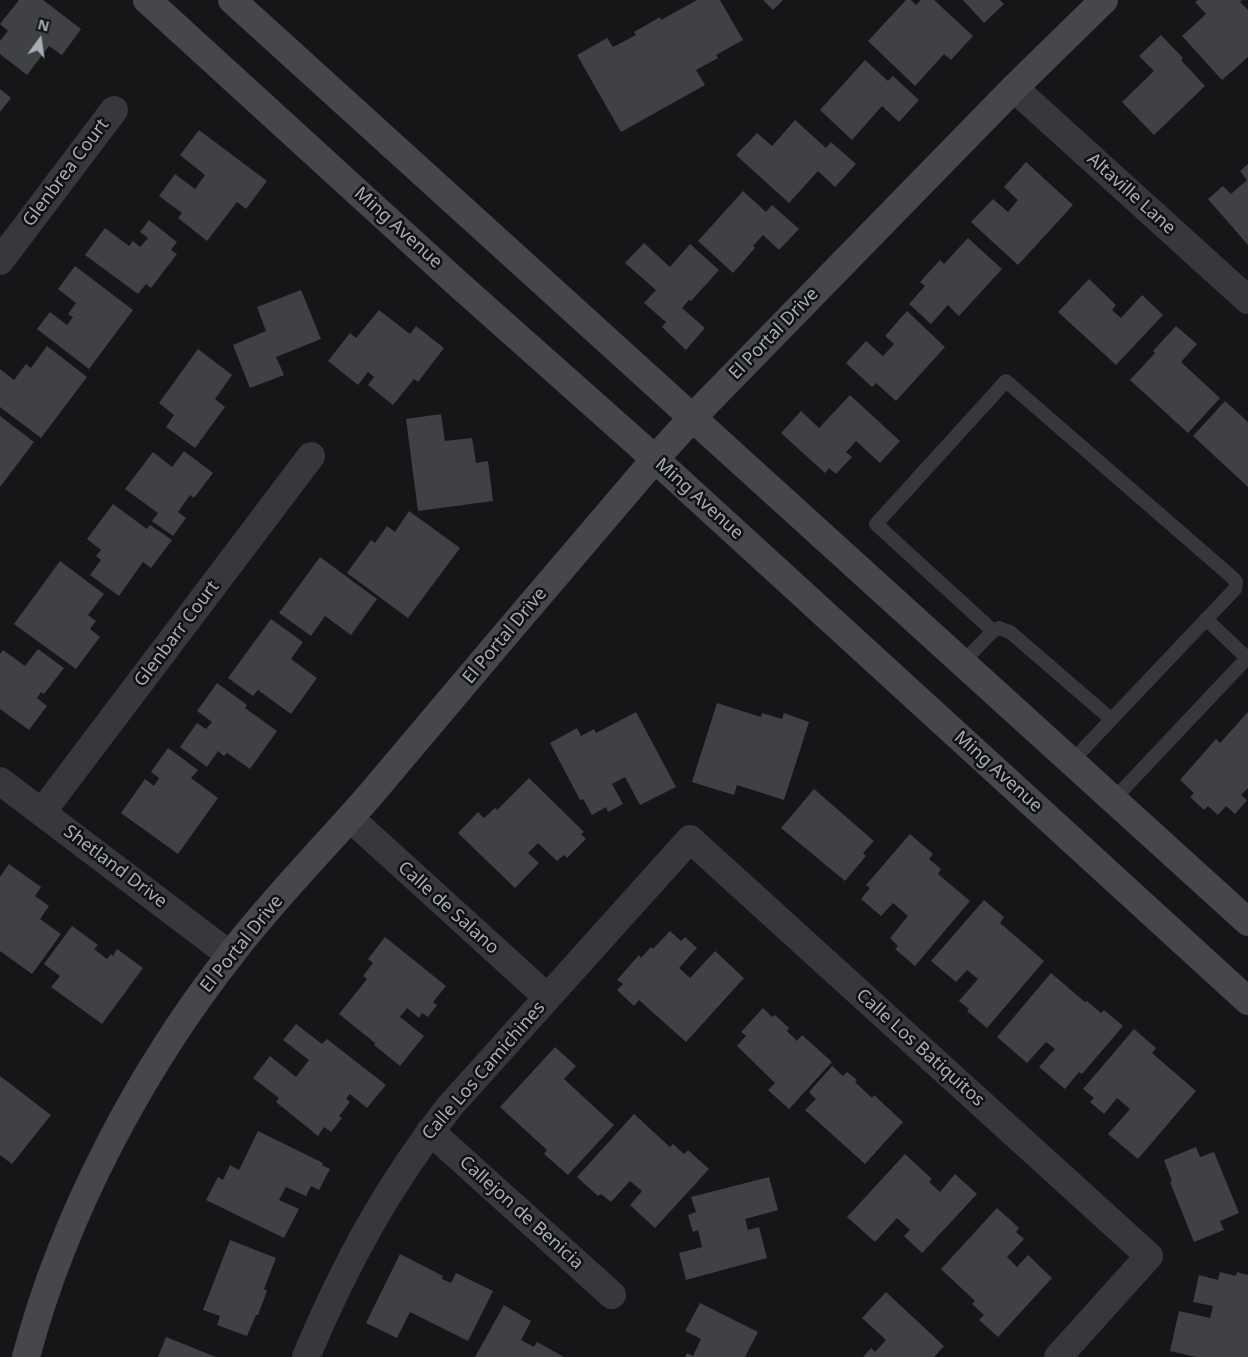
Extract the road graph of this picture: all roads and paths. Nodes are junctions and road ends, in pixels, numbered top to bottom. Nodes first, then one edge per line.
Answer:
1 (147, 0) edge
2 (232, 0) edge
3 (1104, 0) edge
4 (1014, 88) junction
5 (114, 110) dead end
6 (0, 260) edge
7 (1248, 300) edge
8 (692, 418) junction
9 (311, 456) dead end
10 (655, 459) junction
11 (1206, 619) junction
12 (993, 631) junction
13 (1248, 657) edge
14 (962, 663) junction
15 (1112, 719) junction
16 (1071, 762) junction
17 (0, 781) edge
18 (1113, 800) junction
19 (42, 812) junction
20 (350, 818) junction
21 (690, 840) joint
22 (1248, 922) edge
23 (230, 954) junction
24 (547, 997) junction
25 (1248, 1001) edge
26 (430, 1131) junction
27 (612, 1295) dead end
28 (26, 1357) edge
29 (306, 1357) edge
30 (1058, 1357) edge

1 - 10 main road, Ming Avenue
2 - 8 main road
3 - 4 main road, El Portal Drive
4 - 7 street, Altaville Lane
4 - 8 main road, El Portal Drive
5 - 6 street, Glenbrea Court
8 - 10 main road, El Portal Drive
8 - 14 main road
9 - 19 street, Glenbarr Court
10 - 20 main road, El Portal Drive
10 - 25 main road, Ming Avenue
11 - 12 lane
11 - 13 lane
11 - 15 lane
12 - 14 lane
12 - 15 lane
13 - 18 lane
14 - 16 main road
15 - 16 lane
16 - 18 main road
17 - 19 street, Shetland Drive
18 - 22 main road
19 - 23 street, Shetland Drive
20 - 23 main road, El Portal Drive
20 - 24 street, Calle de Salano
21 - 24 street, Calle Los Camichines
21 - 30 street, Calle Los Batiquitos
23 - 28 main road, El Portal Drive
24 - 26 street, Calle Los Camichines
26 - 27 street, Callejon de Benicia
26 - 29 street, Calle Los Camichines

